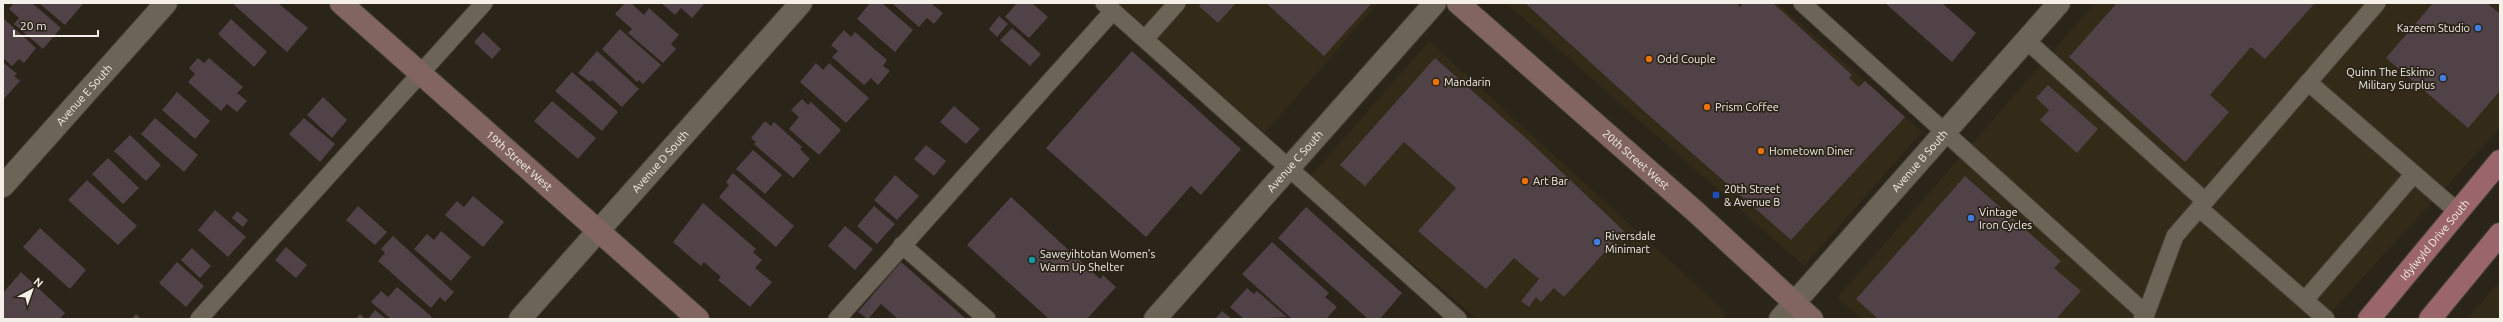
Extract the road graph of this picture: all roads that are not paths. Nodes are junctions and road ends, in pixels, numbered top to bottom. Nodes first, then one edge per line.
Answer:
1 (166, 3) edge
2 (341, 3) edge
3 (484, 3) edge
4 (801, 3) edge
5 (1177, 3) edge
6 (1435, 3) edge
7 (1458, 3) edge
8 (1802, 3) edge
9 (2059, 3) edge
10 (2377, 3) edge
11 (1108, 7) edge
12 (1145, 40) junction
13 (2026, 40) junction
14 (421, 74) junction
15 (2308, 82) junction
16 (1945, 132) junction
17 (2500, 161) edge
18 (1289, 167) junction
19 (2414, 174) junction
20 (3, 186) edge
21 (2202, 204) junction
22 (2458, 212) junction
23 (598, 232) junction
24 (2500, 234) edge
25 (902, 245) junction
26 (2305, 300) junction
27 (1795, 303) junction
28 (2144, 317) edge
29 (199, 319) edge
30 (520, 319) edge
31 (698, 319) edge
32 (837, 319) edge
33 (987, 319) edge
34 (1155, 319) edge
35 (1458, 319) edge
36 (1780, 319) edge
37 (1812, 319) edge
38 (2326, 319) edge
39 (2369, 319) edge
40 (2430, 319) edge

1 - 20 street, Avenue E South
2 - 14 street, 19th Street West
3 - 14 lane
4 - 23 street, Avenue D South
5 - 12 lane
6 - 18 street, Avenue C South
7 - 27 street, 20th Street West
8 - 16 lane
9 - 13 street, Avenue B South
10 - 15 lane
11 - 12 lane
11 - 25 lane
12 - 18 lane
13 - 16 street, Avenue B South
13 - 21 lane
14 - 23 street, 19th Street West
14 - 29 lane
15 - 19 lane
15 - 21 lane
16 - 27 street, Avenue B South
16 - 28 lane
17 - 22 main road, Idylwyld Drive South
18 - 34 street, Avenue C South
18 - 35 lane
19 - 22 lane
19 - 26 lane
21 - 26 lane
21 - 28 lane
22 - 39 main road, Idylwyld Drive South
23 - 30 street, Avenue D South
23 - 31 street, 19th Street West
24 - 40 main road
25 - 32 lane
25 - 33 lane
26 - 38 lane
27 - 36 street, Avenue B South
27 - 37 street, 20th Street West

